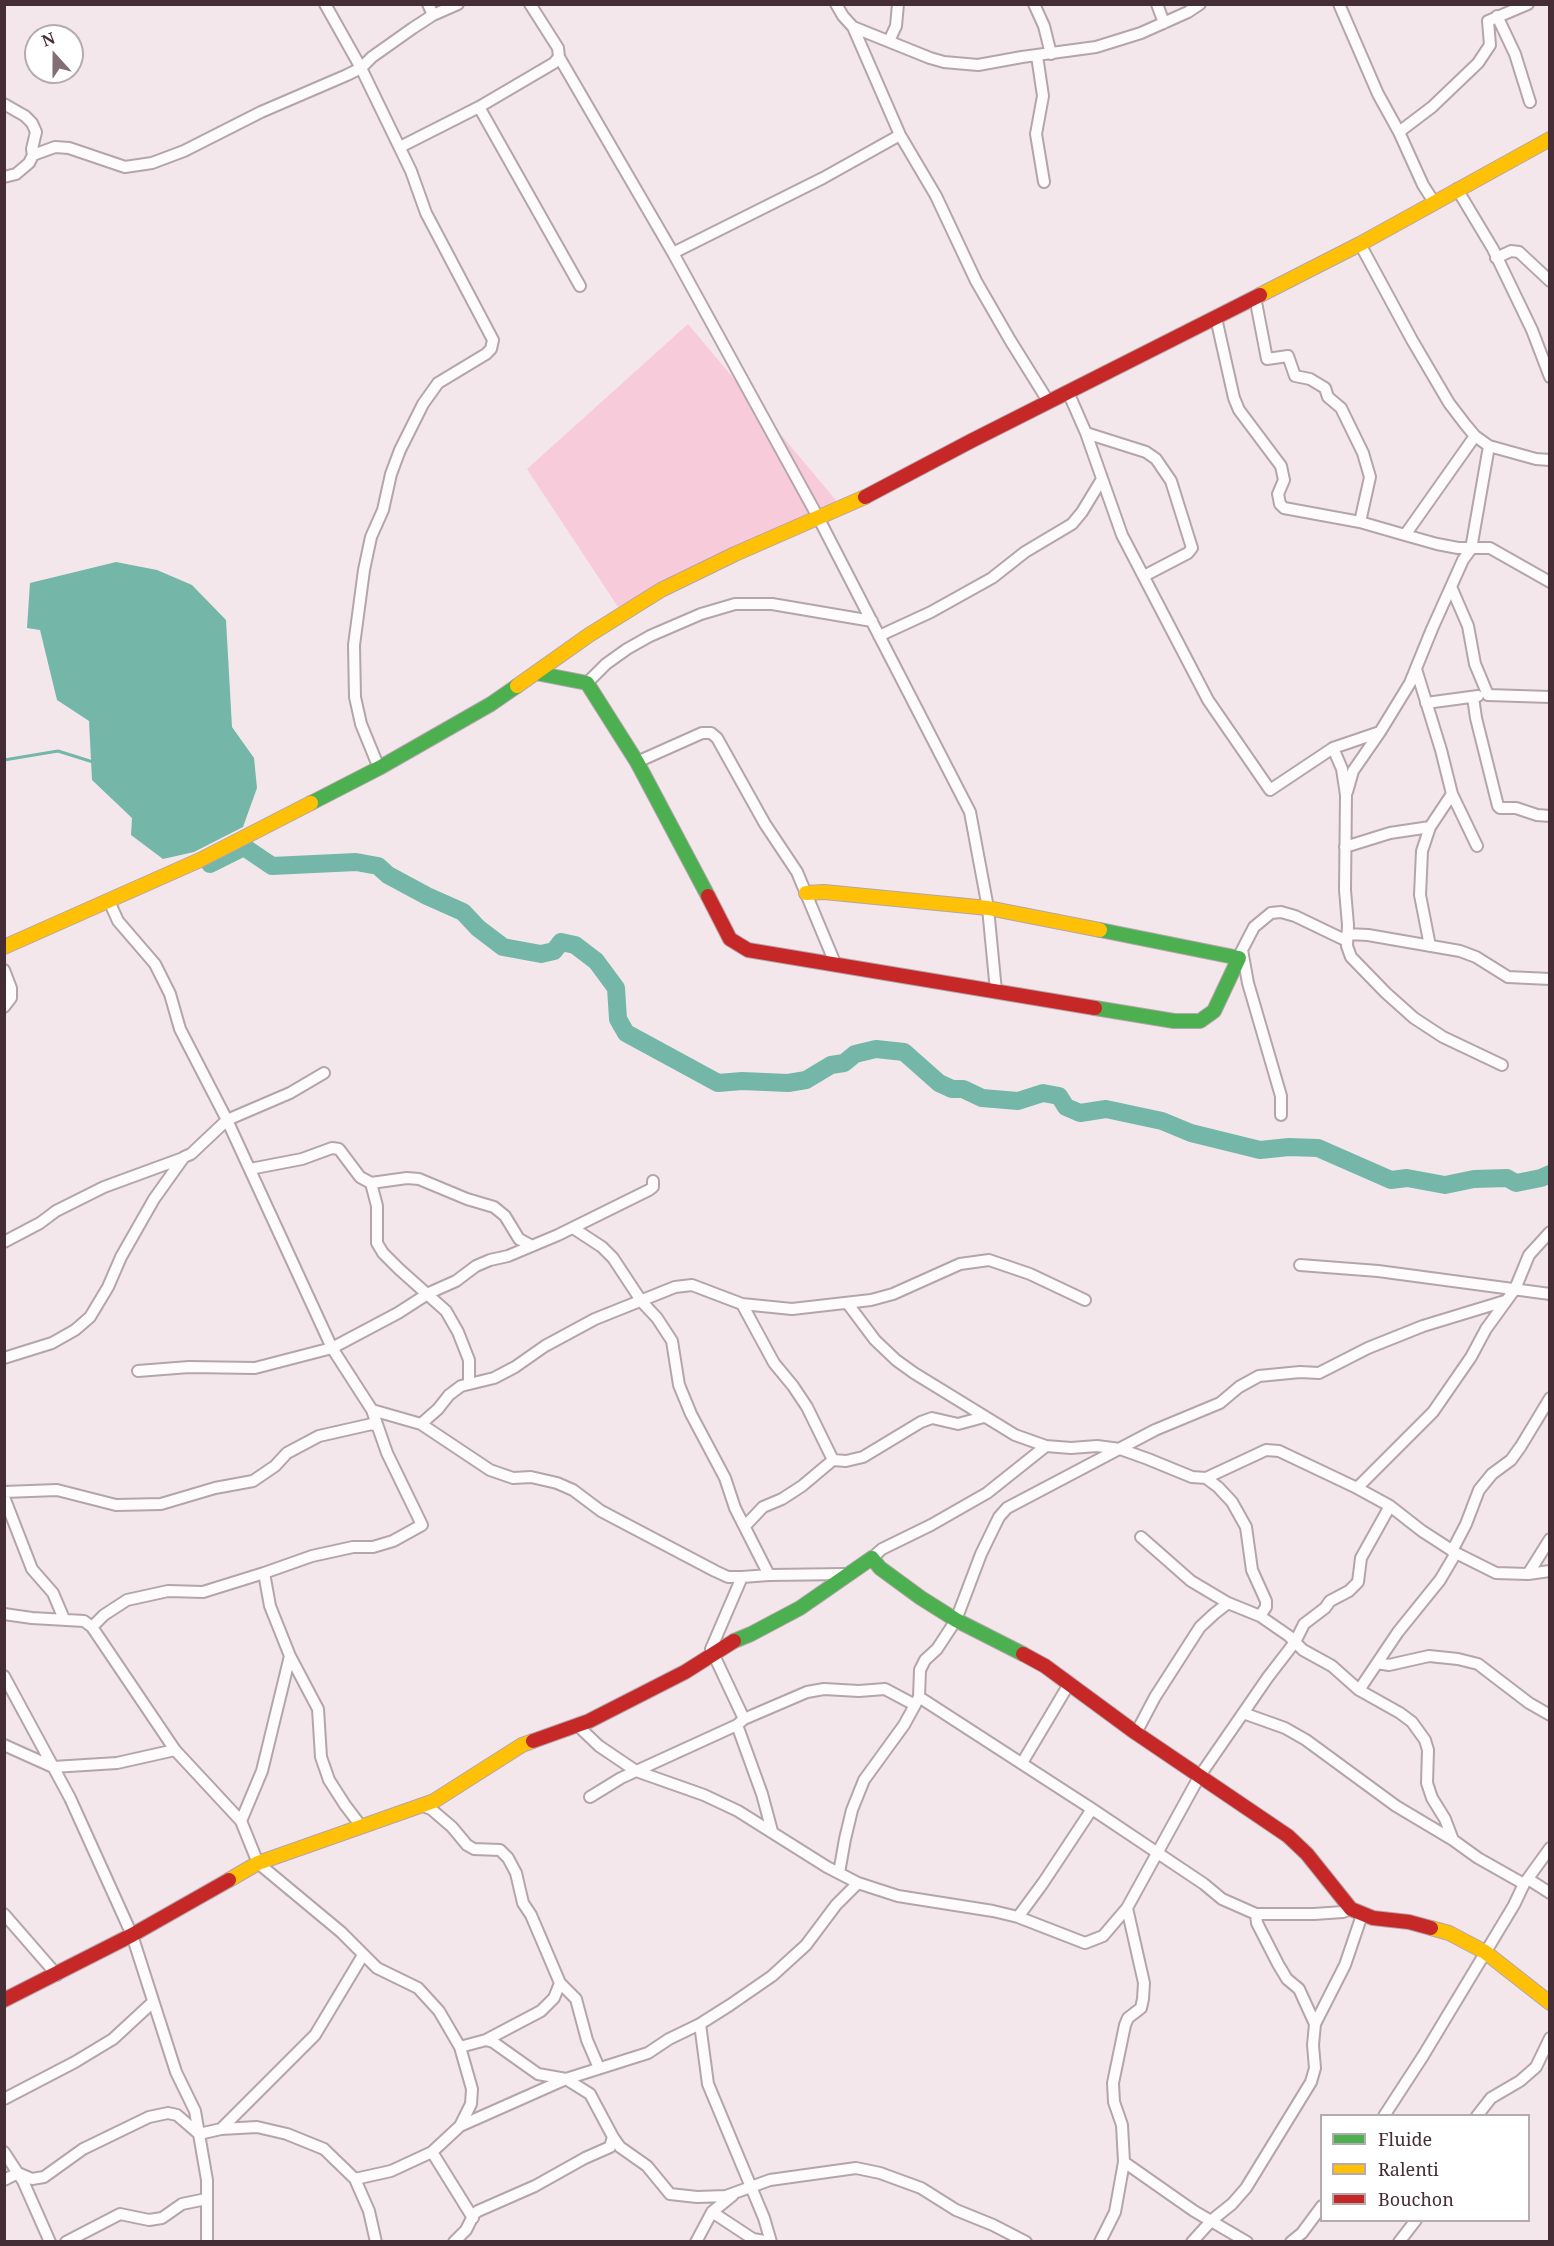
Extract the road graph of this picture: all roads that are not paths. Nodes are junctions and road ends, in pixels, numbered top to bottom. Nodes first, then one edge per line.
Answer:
1 (325, 4) edge
2 (428, 4) edge
3 (458, 4) edge
4 (530, 4) edge
5 (836, 4) edge
6 (898, 4) edge
7 (1034, 4) edge
8 (1157, 4) edge
9 (1200, 4) edge
10 (1339, 4) edge
11 (1528, 4) edge
12 (433, 15) junction
13 (1497, 16) junction
14 (1164, 23) junction
15 (853, 27) junction
16 (888, 41) junction
17 (1051, 54) junction
18 (1037, 56) junction
19 (559, 57) junction
20 (361, 68) junction
21 (1530, 102) dead end
22 (4, 104) edge
23 (479, 107) junction
24 (1399, 132) junction
25 (900, 135) junction
26 (1550, 139) edge
27 (400, 147) junction
28 (33, 155) junction
29 (4, 177) edge
30 (1044, 182) dead end
31 (1457, 189) junction
32 (1434, 202) junction
33 (1360, 244) junction
34 (673, 253) junction
35 (1496, 258) junction
36 (1550, 281) edge
37 (580, 286) dead end
38 (1255, 297) junction
39 (1216, 318) junction
40 (1550, 377) edge
41 (1068, 392) junction
42 (1048, 401) junction
43 (1086, 433) junction
44 (1475, 436) junction
45 (1489, 446) junction
46 (1550, 460) edge
47 (1102, 479) junction
48 (819, 519) junction
49 (1360, 522) junction
50 (1405, 534) junction
51 (1471, 549) junction
52 (1144, 576) junction
53 (1550, 582) edge
54 (1452, 589) junction
55 (872, 621) junction
56 (879, 636) junction
57 (1416, 669) junction
58 (536, 673) junction
59 (588, 683) junction
60 (1488, 695) junction
61 (1473, 697) junction
62 (1550, 697) edge
63 (1426, 703) junction
64 (1380, 732) junction
65 (1333, 748) junction
66 (637, 762) junction
67 (379, 768) junction
68 (1452, 794) junction
69 (1346, 795) junction
70 (1550, 816) edge
71 (1430, 827) junction
72 (1477, 846) dead end
73 (1345, 847) junction
74 (806, 892) junction
75 (109, 901) junction
76 (988, 908) junction
77 (1347, 938) junction
78 (1430, 946) junction
79 (4, 947) edge
80 (1240, 954) junction
81 (835, 963) junction
82 (4, 970) edge
83 (1550, 979) edge
84 (996, 991) junction
85 (4, 1007) edge
86 (1502, 1065) dead end
87 (324, 1073) dead end
88 (1281, 1115) dead end
89 (227, 1120) junction
90 (184, 1157) junction
91 (250, 1169) junction
92 (653, 1181) dead end
93 (371, 1183) junction
94 (573, 1228) junction
95 (1550, 1232) edge
96 (4, 1242) edge
97 (532, 1246) junction
98 (1300, 1266) dead end
99 (1515, 1289) junction
100 (429, 1293) junction
101 (1550, 1294) edge
102 (1085, 1300) dead end
103 (1505, 1301) junction
104 (642, 1302) junction
105 (742, 1304) junction
106 (848, 1304) junction
107 (332, 1348) junction
108 (5, 1355) edge
109 (138, 1371) dead end
110 (469, 1384) junction
111 (1550, 1398) edge
112 (372, 1410) junction
113 (984, 1417) junction
114 (421, 1425) junction
115 (377, 1426) junction
116 (1046, 1446) junction
117 (1120, 1449) junction
118 (833, 1460) junction
119 (1206, 1478) junction
120 (1356, 1488) junction
121 (4, 1492) edge
122 (4, 1497) edge
123 (1390, 1506) junction
124 (746, 1526) junction
125 (1141, 1537) dead end
126 (1550, 1539) edge
127 (1454, 1552) junction
128 (872, 1558) junction
129 (1550, 1571) edge
130 (264, 1573) junction
131 (847, 1574) junction
132 (1528, 1574) junction
133 (769, 1575) junction
134 (742, 1577) junction
135 (1228, 1603) junction
136 (4, 1614) edge
137 (1260, 1616) junction
138 (64, 1619) junction
139 (956, 1620) junction
140 (92, 1627) junction
141 (1295, 1642) junction
142 (713, 1654) junction
143 (290, 1656) junction
144 (1377, 1663) junction
145 (4, 1676) edge
146 (1069, 1684) junction
147 (1359, 1690) junction
148 (917, 1701) junction
149 (1243, 1713) junction
150 (1550, 1715) edge
151 (740, 1722) junction
152 (577, 1725) junction
153 (1136, 1733) junction
154 (4, 1745) edge
155 (175, 1750) junction
156 (1022, 1763) junction
157 (53, 1767) junction
158 (636, 1772) junction
159 (1199, 1777) junction
160 (590, 1797) dead end
161 (421, 1805) junction
162 (1092, 1809) junction
163 (241, 1821) junction
164 (361, 1826) junction
165 (772, 1831) junction
166 (1453, 1840) junction
167 (1550, 1848) edge
168 (1158, 1854) junction
169 (258, 1863) junction
170 (839, 1874) junction
171 (1526, 1882) junction
172 (858, 1883) junction
173 (1550, 1893) edge
174 (1127, 1908) junction
175 (1357, 1912) junction
176 (4, 1914) edge
177 (1256, 1914) junction
178 (1018, 1917) junction
179 (132, 1935) junction
180 (1485, 1952) junction
181 (363, 1955) junction
182 (57, 1975) junction
183 (560, 1983) junction
184 (4, 2000) edge
185 (153, 2002) junction
186 (1550, 2003) edge
187 (700, 2024) junction
188 (1315, 2024) junction
189 (1550, 2038) edge
190 (486, 2040) junction
191 (460, 2047) junction
192 (599, 2068) junction
193 (566, 2079) junction
194 (4, 2099) edge
195 (1385, 2114) edge
196 (1478, 2114) edge
197 (460, 2126) junction
198 (220, 2129) junction
199 (199, 2134) junction
200 (613, 2137) junction
201 (4, 2152) edge
202 (432, 2152) junction
203 (1124, 2162) junction
204 (18, 2173) junction
205 (355, 2179) junction
206 (4, 2180) edge
207 (746, 2188) junction
208 (206, 2199) junction
209 (1320, 2209) edge
210 (712, 2212) junction
211 (473, 2218) junction
212 (1212, 2220) junction
213 (1414, 2222) edge
214 (459, 2240) edge
215 (50, 2241) edge
216 (66, 2241) edge
217 (207, 2241) edge
218 (376, 2241) edge
219 (696, 2241) edge
220 (771, 2241) edge
221 (1026, 2241) edge
222 (1100, 2241) edge
223 (1192, 2241) edge
224 (1247, 2241) edge
225 (1291, 2241) edge
226 (1399, 2241) edge

1 - 20 street
2 - 12 street
3 - 12 street
4 - 19 street
5 - 15 street
6 - 16 street
7 - 17 street
8 - 14 street
9 - 14 street
10 - 24 street
11 - 13 street
12 - 20 street
13 - 21 street
13 - 24 street
14 - 17 street
15 - 16 street
15 - 25 street
16 - 18 street
17 - 18 street
18 - 30 street
19 - 23 street
19 - 34 street
20 - 27 street
20 - 28 street
22 - 28 street
23 - 27 street
23 - 37 street
24 - 32 street
25 - 34 street
25 - 42 street
26 - 31 street
27 - 67 street
28 - 29 street
31 - 32 street
31 - 35 street
32 - 33 street
33 - 38 street
33 - 44 street
34 - 48 street
35 - 36 street
35 - 40 street
38 - 39 street
38 - 49 street
39 - 41 street
39 - 49 street
41 - 42 street
41 - 43 street
42 - 48 street
43 - 47 street
43 - 52 street
44 - 45 street
44 - 50 street
45 - 46 street
45 - 51 street
47 - 52 street
47 - 56 street
48 - 55 street
48 - 58 street
49 - 50 street
50 - 51 street
51 - 53 street
51 - 54 street
52 - 65 street
54 - 57 street
54 - 60 street
55 - 56 street
55 - 59 street
56 - 76 street
57 - 63 street
57 - 64 street
58 - 59 street
58 - 67 street
59 - 66 street
60 - 61 street
60 - 62 street
61 - 63 street
61 - 70 street
63 - 68 street
64 - 65 street
64 - 69 street
65 - 69 street
66 - 74 street
66 - 81 street
67 - 75 street
68 - 71 street
68 - 72 street
69 - 73 street
71 - 73 street
71 - 78 street
73 - 77 street
74 - 76 street
74 - 81 street
75 - 79 street
75 - 89 street
76 - 80 street
76 - 84 street
77 - 78 street
77 - 80 street
77 - 86 street
78 - 83 street
80 - 84 street
80 - 88 street
81 - 84 street
82 - 85 street
87 - 89 street
89 - 90 street
89 - 91 street
90 - 96 street
90 - 108 street
91 - 93 street
91 - 107 street
92 - 94 street
93 - 97 street
93 - 100 street
94 - 97 street
94 - 104 street
95 - 99 street
97 - 100 street
98 - 99 street
99 - 101 street
99 - 103 street
100 - 107 street
100 - 110 street
102 - 106 street
103 - 117 street
103 - 120 street
104 - 105 street
104 - 110 street
104 - 124 street
105 - 106 street
105 - 118 street
106 - 113 street
107 - 109 street
107 - 112 street
110 - 114 street
111 - 127 street
112 - 114 street
112 - 115 street
113 - 116 street
113 - 118 street
114 - 134 street
115 - 121 street
115 - 130 street
116 - 117 street
116 - 128 street
117 - 119 street
117 - 139 street
118 - 124 street
119 - 120 street
119 - 137 street
120 - 123 street
122 - 138 street
123 - 127 street
123 - 141 street
124 - 133 street
125 - 135 street
126 - 132 street
127 - 132 street
127 - 144 street
128 - 131 street
128 - 139 street
129 - 132 street
130 - 140 street
130 - 143 street
131 - 133 street
131 - 142 street
133 - 134 street
134 - 142 street
135 - 137 street
135 - 153 street
136 - 138 street
137 - 141 street
138 - 140 street
139 - 146 street
139 - 148 street
140 - 155 street
141 - 147 street
141 - 149 street
142 - 151 street
142 - 152 street
143 - 163 street
143 - 164 street
144 - 147 street
144 - 150 street
145 - 157 street
146 - 153 street
146 - 156 street
147 - 166 street
148 - 151 street
148 - 156 street
148 - 170 street
149 - 159 street
149 - 166 street
151 - 158 street
151 - 165 street
152 - 158 street
152 - 161 street
153 - 159 street
154 - 157 street
155 - 157 street
155 - 163 street
156 - 162 street
157 - 179 street
158 - 160 street
158 - 165 street
159 - 168 street
159 - 175 street
161 - 164 street
161 - 183 street
162 - 168 street
162 - 178 street
163 - 169 street
164 - 169 street
165 - 170 street
166 - 171 street
167 - 171 street
168 - 174 street
168 - 177 street
169 - 179 street
169 - 181 street
170 - 172 street
171 - 173 street
171 - 180 street
172 - 178 street
172 - 187 street
174 - 178 street
174 - 203 street
175 - 177 street
175 - 180 street
175 - 188 street
176 - 182 street
177 - 188 street
179 - 182 street
179 - 185 street
180 - 186 street
180 - 195 street
181 - 191 street
181 - 198 street
182 - 184 street
183 - 190 street
183 - 192 street
185 - 194 street
185 - 199 street
187 - 192 street
187 - 207 street
188 - 212 street
189 - 196 street
190 - 191 street
190 - 193 street
191 - 197 street
192 - 193 street
193 - 197 street
193 - 200 street
197 - 202 street
198 - 199 street
198 - 205 street
199 - 204 street
199 - 208 street
200 - 207 street
200 - 211 street
201 - 204 street
202 - 205 street
202 - 211 street
203 - 212 street
203 - 222 street
204 - 206 street
204 - 215 street
205 - 218 street
207 - 210 street
207 - 220 street
207 - 221 street
208 - 216 street
208 - 217 street
209 - 225 street
210 - 219 street
210 - 220 street
211 - 214 street
212 - 223 street
212 - 224 street
213 - 226 street

